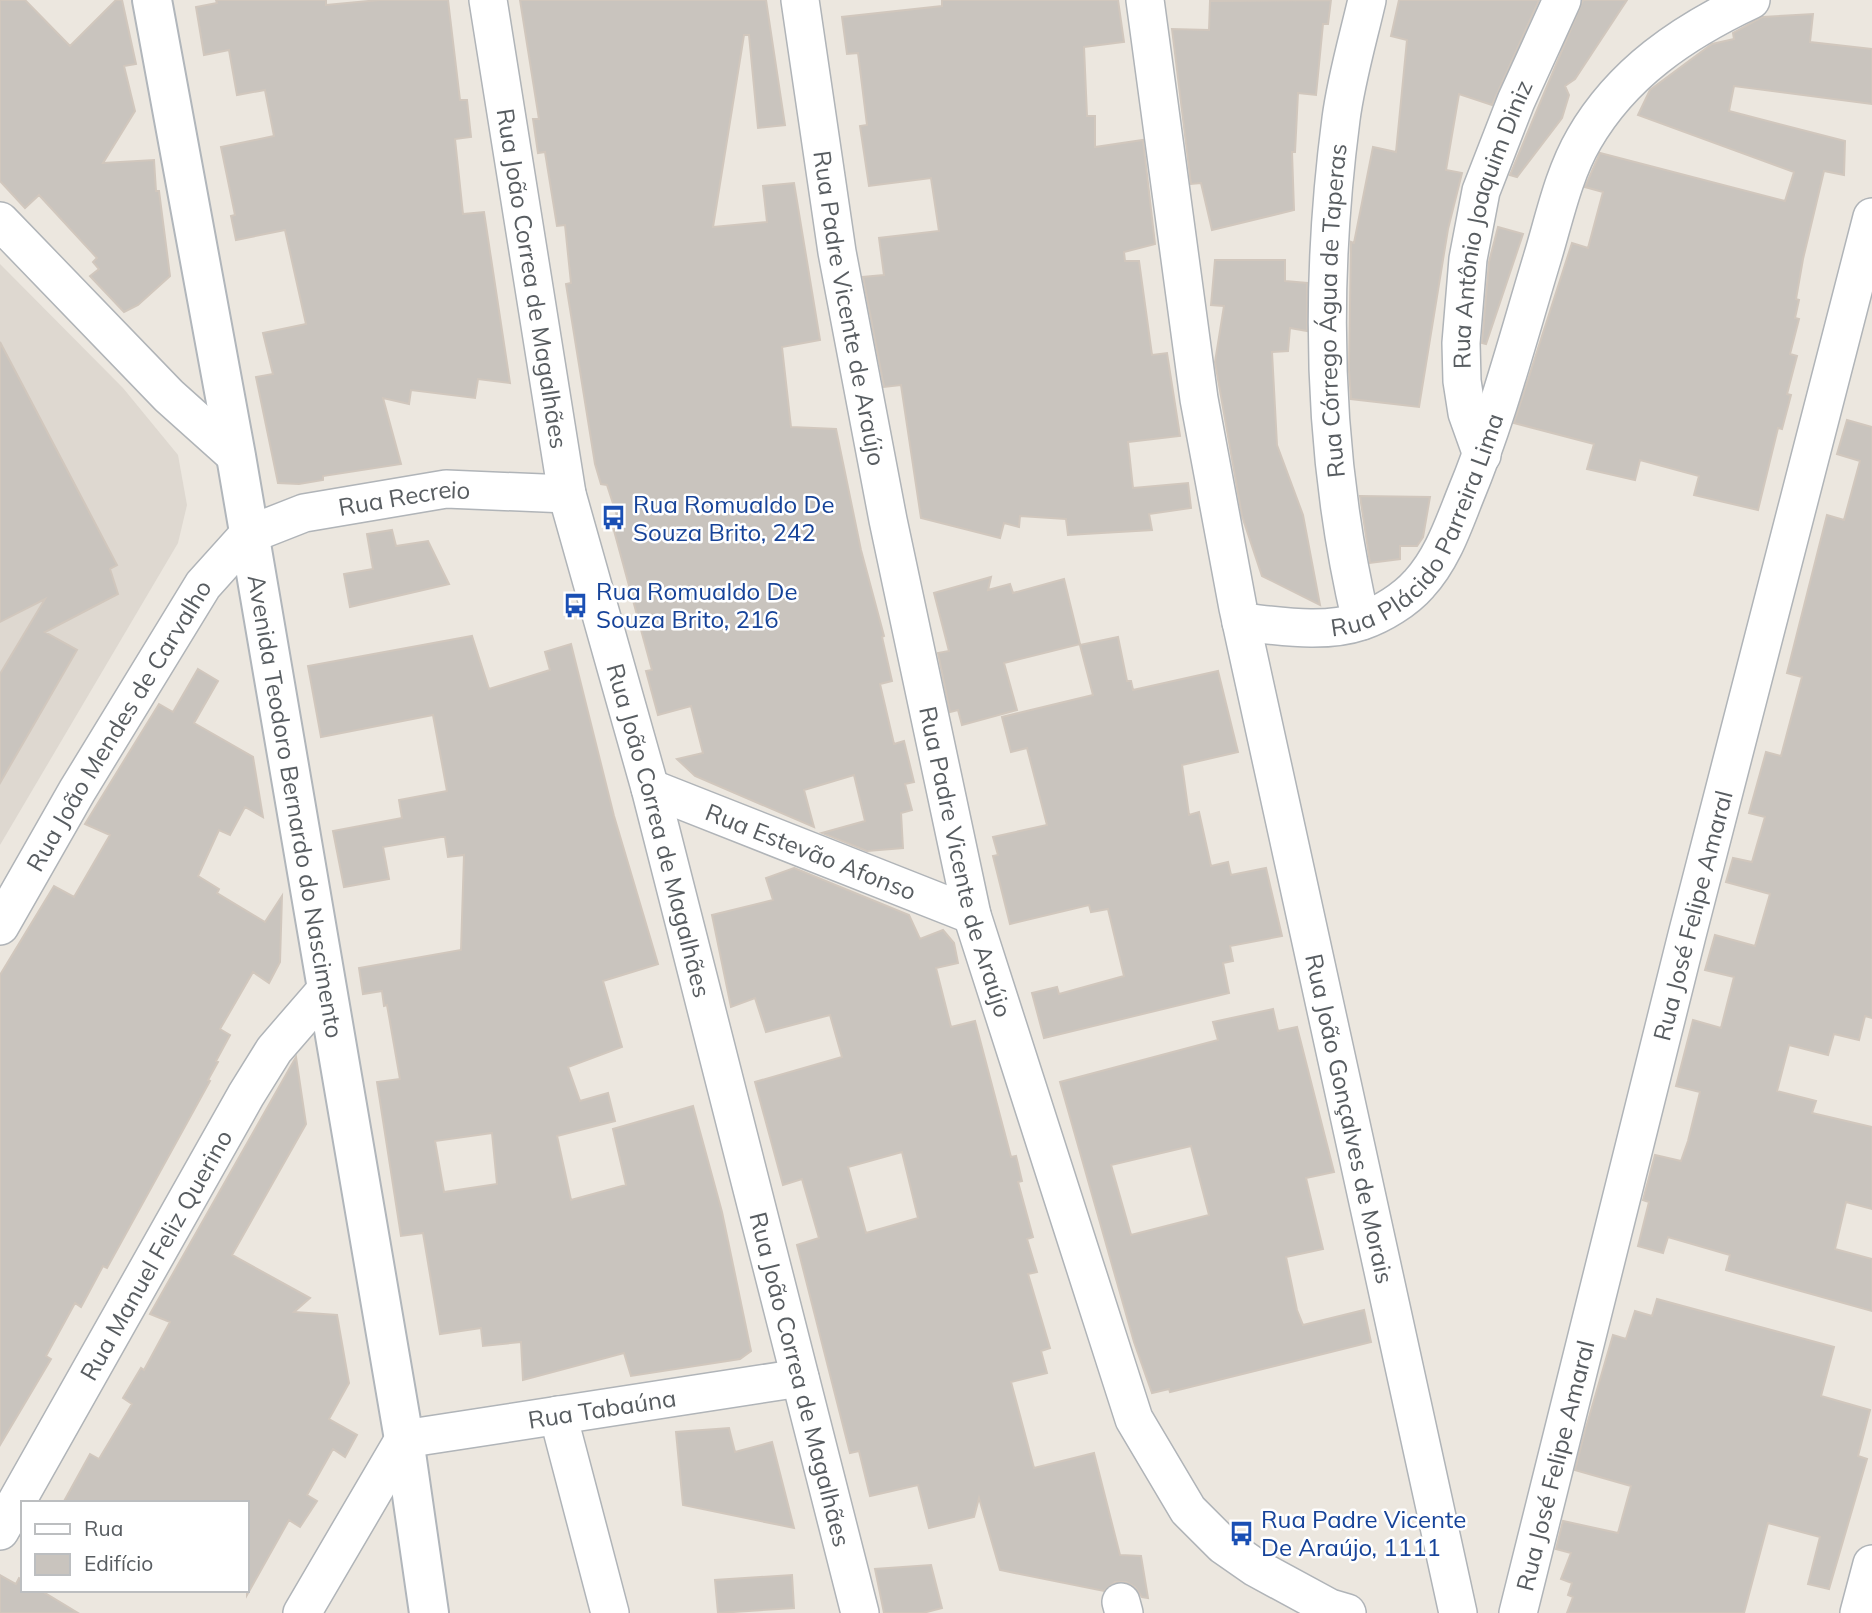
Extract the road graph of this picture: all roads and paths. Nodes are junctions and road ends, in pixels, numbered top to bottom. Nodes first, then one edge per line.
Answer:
1 (152, 0) edge
2 (488, 0) edge
3 (800, 0) edge
4 (1145, 0) edge
5 (1367, 0) edge
6 (1562, 0) edge
7 (1751, 0) edge
8 (1872, 217) edge
9 (0, 221) edge
10 (1482, 455) junction
11 (236, 456) junction
12 (567, 494) junction
13 (248, 535) junction
14 (1361, 621) junction
15 (1241, 622) junction
16 (650, 788) junction
17 (972, 915) junction
18 (0, 926) edge
19 (325, 991) junction
20 (800, 1378) junction
21 (558, 1415) junction
22 (404, 1439) junction
23 (0, 1531) edge
24 (1872, 1564) edge
25 (302, 1613) edge
26 (429, 1613) edge
27 (610, 1613) edge
28 (860, 1613) edge
29 (1347, 1613) edge
30 (1458, 1613) edge
31 (1518, 1613) edge
32 (1859, 1613) edge

1 - 11 street, Avenida Teodoro Bernardo do Nascimento
2 - 12 street, Rua João Correa de Magalhães
3 - 17 street, Rua Padre Vicente de Araújo
4 - 15 street
5 - 14 street, Rua Córrego Água de Taperas
6 - 10 street, Rua Antônio Joaquim Diniz
7 - 10 street, Rua Plácido Parreira Lima
8 - 31 street, Rua José Felipe Amaral
9 - 11 street
10 - 14 street, Rua Plácido Parreira Lima
11 - 13 street, Avenida Teodoro Bernardo do Nascimento
12 - 13 street, Rua Recreio
12 - 16 street, Rua João Correa de Magalhães
13 - 18 street, Rua João Mendes de Carvalho
13 - 19 street, Avenida Teodoro Bernardo do Nascimento
14 - 15 street, Rua Plácido Parreira Lima
15 - 30 street, Rua João Gonçalves de Morais
16 - 17 street, Rua Estevão Afonso
16 - 20 street, Rua João Correa de Magalhães
17 - 29 street, Rua Padre Vicente de Araújo
19 - 22 street, Avenida Teodoro Bernardo do Nascimento
19 - 23 street, Rua Manuel Feliz Querino
20 - 21 street, Rua Tabaúna
20 - 28 street, Rua João Correa de Magalhães
21 - 22 street, Rua Tabaúna
21 - 27 street
22 - 25 street
22 - 26 street, Avenida Teodoro Bernardo do Nascimento
24 - 32 street

